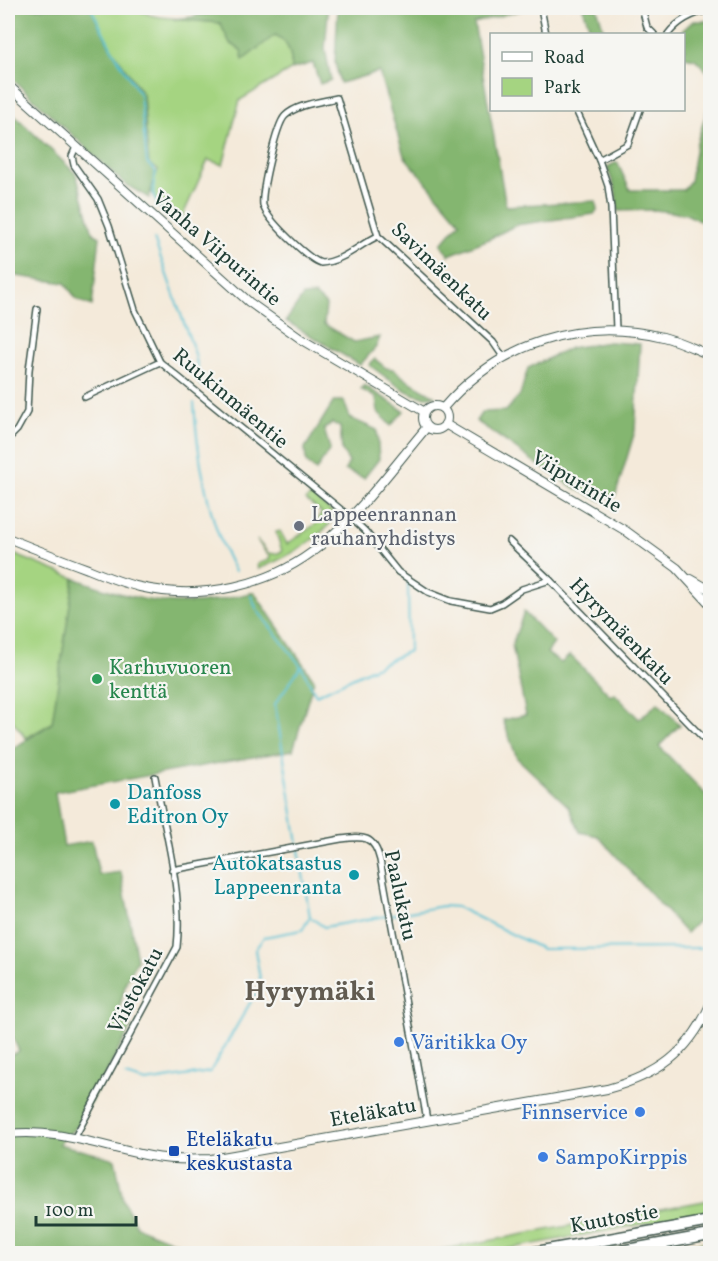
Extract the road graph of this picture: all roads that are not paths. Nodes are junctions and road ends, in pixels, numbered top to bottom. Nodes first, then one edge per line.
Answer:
1 (541, 8) edge
2 (642, 8) edge
3 (711, 10) edge
4 (546, 33) edge
5 (653, 33) edge
6 (669, 33) edge
7 (8, 85) edge
8 (576, 111) edge
9 (640, 111) edge
10 (75, 147) junction
11 (599, 160) junction
12 (378, 236) junction
13 (37, 309) dead end
14 (616, 329) junction
15 (711, 355) edge
16 (504, 358) junction
17 (160, 362) junction
18 (85, 397) dead end
19 (443, 408) junction
20 (423, 411) junction
21 (445, 424) junction
22 (427, 427) junction
23 (8, 439) edge
24 (350, 517) junction
25 (8, 538) edge
26 (509, 541) dead end
27 (684, 575) junction
28 (550, 580) junction
29 (711, 590) edge
30 (711, 604) edge
31 (711, 745) edge
32 (155, 777) dead end
33 (172, 870) junction
34 (711, 1005) edge
35 (427, 1120) junction
36 (8, 1134) edge
37 (75, 1137) junction
38 (711, 1221) edge
39 (711, 1235) edge
40 (525, 1254) edge
41 (605, 1254) edge

1 - 4 street
2 - 5 street
3 - 6 street
7 - 10 street, Vanha Viipurintie
8 - 11 street
9 - 11 street
10 - 17 street, Ruukinmäentie
10 - 20 street, Vanha Viipurintie
11 - 14 street
12 - 12 street, Savimäenkatu
12 - 16 street, Savimäenkatu
13 - 23 street
14 - 15 street
14 - 16 street
16 - 19 street
17 - 18 street
17 - 24 street, Ruukinmäentie
19 - 20 street
19 - 21 street
20 - 22 street
21 - 22 street
21 - 27 street, Viipurintie
22 - 24 street
24 - 25 street
24 - 28 street, Ruukinmäentie
26 - 28 street, Hyrymäenkatu
27 - 29 street, Viipurintie
27 - 30 street, Viipurintie
28 - 31 street, Hyrymäenkatu
32 - 33 street, Viistokatu
33 - 35 street, Paalukatu
33 - 37 street, Viistokatu
34 - 35 street, Eteläkatu
35 - 37 street, Eteläkatu
36 - 37 street, Eteläkatu
38 - 40 highway, Kuutostie
39 - 41 highway, Kuutostie

